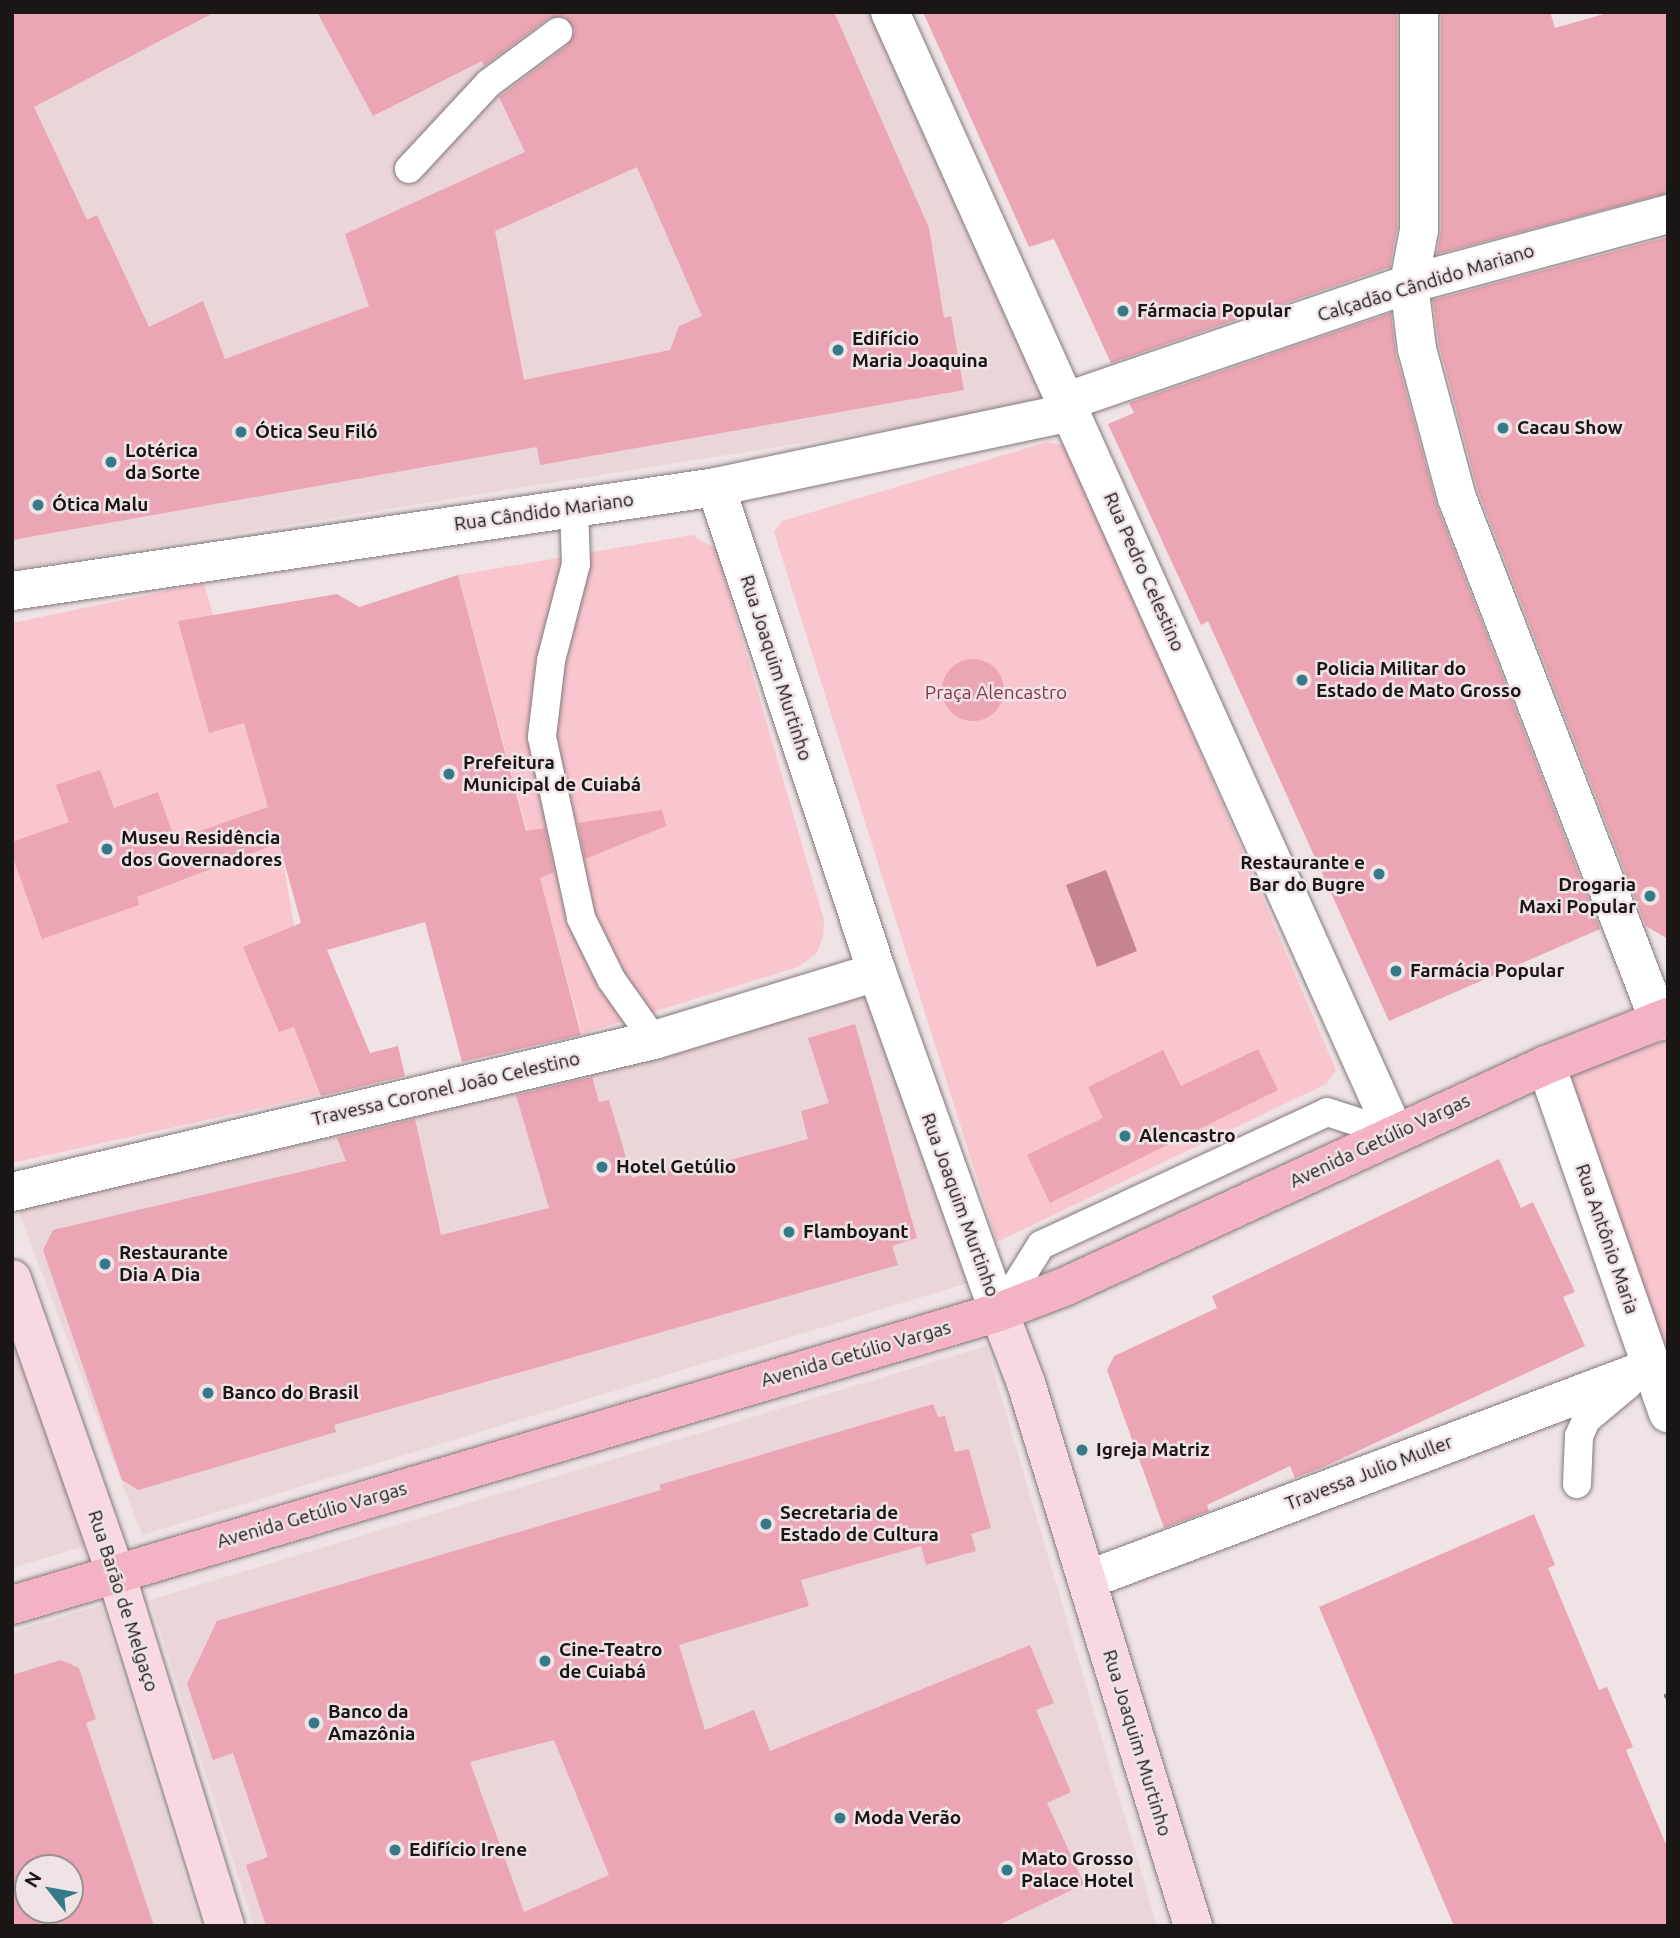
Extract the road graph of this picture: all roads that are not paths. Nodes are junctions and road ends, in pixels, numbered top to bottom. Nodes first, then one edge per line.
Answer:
1 (890, 12) edge
2 (1419, 12) edge
3 (558, 32) dead end
4 (409, 169) dead end
5 (1668, 214) edge
6 (1409, 284) junction
7 (1069, 407) junction
8 (716, 487) junction
9 (574, 507) junction
10 (12, 591) edge
11 (877, 972) junction
12 (1663, 1019) edge
13 (654, 1040) junction
14 (1546, 1065) junction
15 (1395, 1134) junction
16 (12, 1192) edge
17 (12, 1279) edge
18 (999, 1312) junction
19 (1652, 1367) junction
20 (1668, 1413) edge
21 (1577, 1484) dead end
22 (116, 1574) junction
23 (1087, 1580) junction
24 (12, 1605) edge
25 (225, 1926) edge
26 (1193, 1926) edge

1 - 7 street, Rua Pedro Celestino
2 - 6 street
3 - 4 lane
5 - 6 street, Calçadão Cândido Mariano
6 - 7 street, Calçadão Cândido Mariano
6 - 12 street
7 - 8 street, Rua Cândido Mariano
7 - 15 street, Rua Pedro Celestino
8 - 9 street, Rua Cândido Mariano
8 - 11 street, Rua Joaquim Murtinho
9 - 10 street, Rua Cândido Mariano
9 - 13 lane
11 - 13 street, Travessa Coronel João Celestino
11 - 18 street, Rua Joaquim Murtinho
12 - 14 main road, Avenida Getúlio Vargas
13 - 16 street, Travessa Coronel João Celestino
14 - 15 main road, Avenida Getúlio Vargas
14 - 19 street, Rua Antônio Maria
15 - 18 main road, Avenida Getúlio Vargas
17 - 22 street, Rua Barão de Melgaço
18 - 22 main road, Avenida Getúlio Vargas
18 - 23 street, Rua Joaquim Murtinho
19 - 20 street, Rua Antônio Maria
19 - 21 lane
19 - 23 street, Travessa Julio Muller
22 - 24 main road, Avenida Getúlio Vargas
22 - 25 street, Rua Barão de Melgaço
23 - 26 street, Rua Joaquim Murtinho

